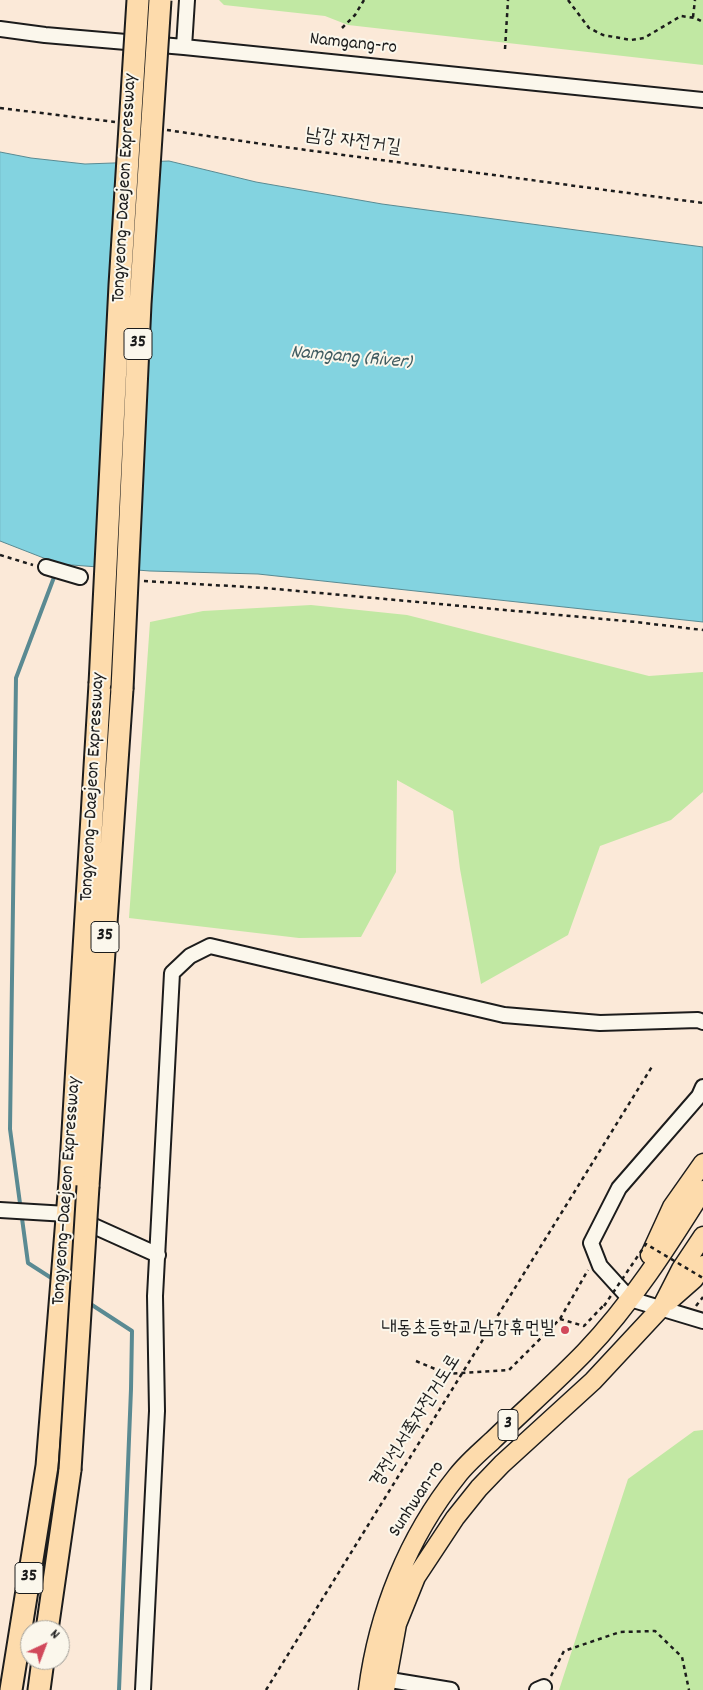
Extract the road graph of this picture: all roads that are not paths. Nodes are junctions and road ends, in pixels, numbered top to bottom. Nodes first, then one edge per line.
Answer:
1 (138, 0) edge
2 (160, 0) edge
3 (187, 0) edge
4 (0, 29) edge
5 (184, 47) junction
6 (703, 100) edge
7 (46, 567) road end
8 (80, 577) dead end
9 (703, 1022) edge
10 (703, 1087) edge
11 (703, 1163) edge
12 (79, 1184) junction
13 (703, 1190) edge
14 (0, 1210) edge
15 (67, 1214) junction
16 (703, 1236) edge
17 (158, 1255) junction
18 (703, 1265) edge
19 (630, 1298) junction
20 (661, 1308) junction
21 (703, 1321) edge
22 (48, 1620) edge
23 (42, 1670) edge
24 (377, 1684) edge
25 (11, 1690) edge
26 (39, 1690) edge
27 (143, 1690) edge
28 (450, 1690) edge

1 - 12 highway, Tongyeong–Daejeon Expressway / 35, bridge
2 - 12 highway, Tongyeong–Daejeon Expressway / 35, bridge
3 - 5 street
4 - 5 street, Namgang-ro
5 - 6 street, Namgang-ro
7 - 8 street
9 - 17 street
10 - 19 street
11 - 19 main road
12 - 15 highway, Tongyeong–Daejeon Expressway / 35
12 - 22 highway, Tongyeong–Daejeon Expressway / 35, bridge
13 - 19 main road, Sunhwan-ro / 3
14 - 15 street
15 - 17 street
15 - 25 highway, Tongyeong–Daejeon Expressway / 35
16 - 20 main road, 3
17 - 27 street
18 - 20 main road
19 - 20 street
19 - 24 main road, Sunhwan-ro / 3
20 - 21 street
20 - 24 main road, 3
23 - 26 highway
24 - 28 street

